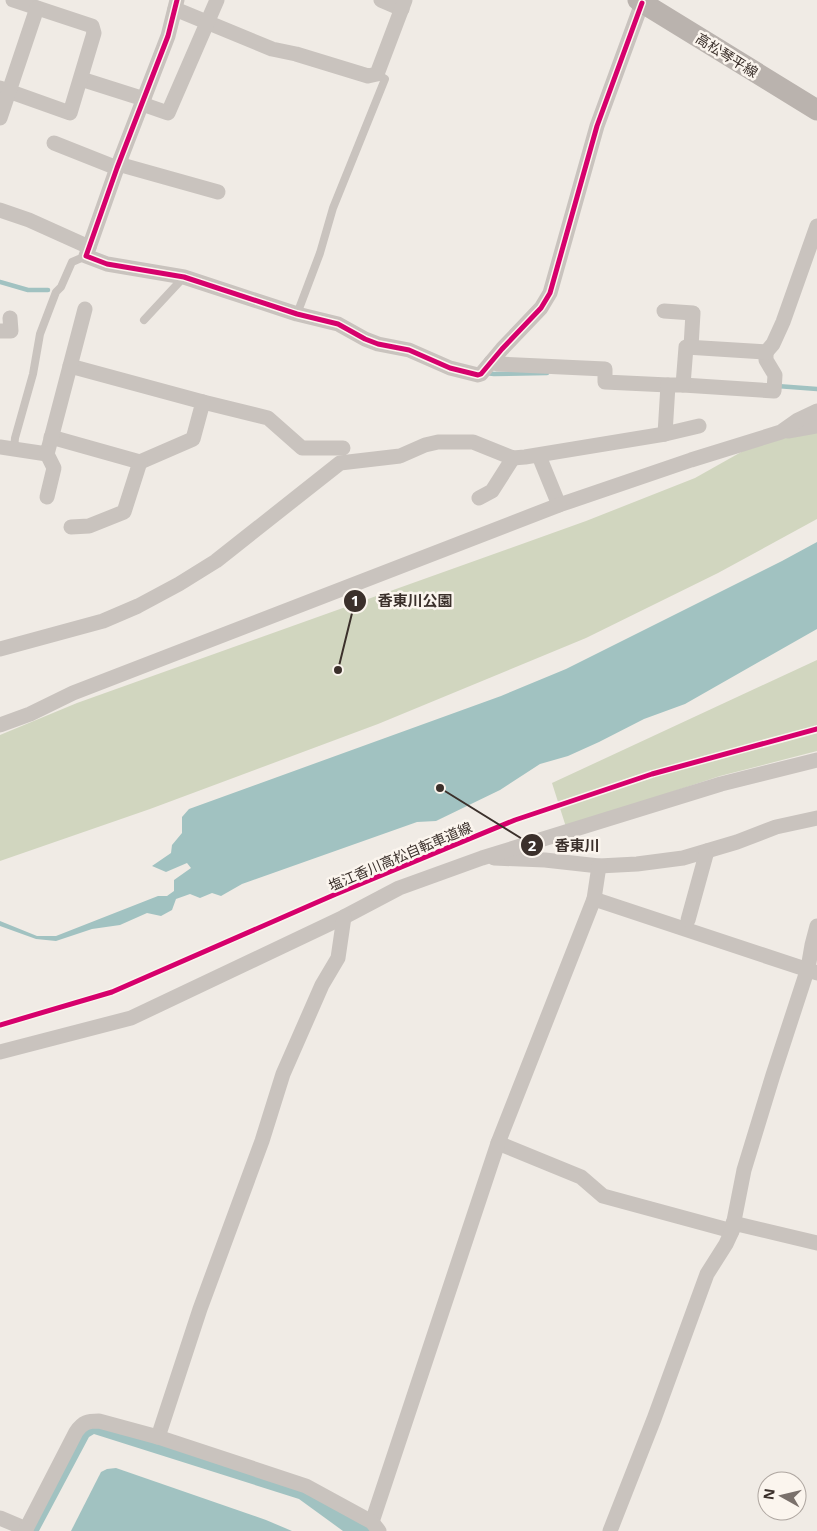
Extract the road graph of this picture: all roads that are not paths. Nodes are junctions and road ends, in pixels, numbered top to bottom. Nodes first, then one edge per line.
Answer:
1 (13, 0) edge
2 (217, 0) edge
3 (381, 0) edge
4 (641, 1) edge
5 (403, 4) edge
6 (176, 5) edge
7 (36, 8) junction
8 (207, 23) junction
9 (376, 74) junction
10 (81, 79) junction
11 (5, 89) edge
12 (143, 101) junction
13 (817, 110) edge
14 (0, 118) edge
15 (54, 143) dead end
16 (118, 166) junction
17 (218, 192) dead end
18 (0, 210) edge
19 (817, 226) edge
20 (87, 252) junction
21 (184, 277) junction
22 (85, 309) dead end
23 (299, 310) junction
24 (664, 311) dead end
25 (10, 318) dead end
26 (144, 320) dead end
27 (0, 332) edge
28 (691, 347) junction
29 (766, 352) junction
30 (70, 366) junction
31 (485, 369) junction
32 (680, 383) junction
33 (202, 402) junction
34 (817, 411) edge
35 (699, 426) dead end
36 (817, 426) edge
37 (781, 432) junction
38 (665, 434) junction
39 (51, 438) junction
40 (7, 448) edge
41 (343, 448) dead end
42 (46, 454) junction
43 (539, 456) junction
44 (512, 458) junction
45 (140, 462) junction
46 (47, 497) dead end
47 (480, 498) dead end
48 (559, 505) junction
49 (71, 527) dead end
50 (0, 649) edge
51 (0, 724) edge
52 (817, 760) edge
53 (817, 818) edge
54 (707, 851) junction
55 (482, 858) junction
56 (598, 866) junction
57 (594, 899) junction
58 (344, 917) junction
59 (688, 920) dead end
60 (817, 926) edge
61 (813, 970) edge
62 (0, 1052) edge
63 (498, 1143) junction
64 (732, 1227) junction
65 (817, 1243) edge
66 (158, 1437) junction
67 (0, 1518) edge
68 (375, 1526) edge
69 (25, 1530) edge
70 (610, 1531) edge

1 - 7 street
2 - 8 street
3 - 5 street
4 - 13 main road, 高松琴平線
4 - 31 street
5 - 9 street
6 - 8 street
6 - 12 street
7 - 10 street
7 - 11 street
8 - 9 street
8 - 12 street
9 - 23 lane
10 - 11 street
10 - 12 street
11 - 14 street
12 - 16 street
15 - 16 street
16 - 17 street
16 - 20 street
18 - 20 street
19 - 29 street
20 - 21 street
20 - 40 lane
21 - 23 street
21 - 26 lane
22 - 30 street
23 - 31 street
24 - 28 street
25 - 27 street
28 - 29 street
28 - 32 street
29 - 32 street
30 - 33 street
30 - 39 street
31 - 32 street
32 - 38 street
33 - 41 street
33 - 45 street
34 - 37 street
35 - 38 street
36 - 37 street
37 - 48 street
38 - 43 street
39 - 42 street
39 - 45 street
40 - 42 street
42 - 46 street
43 - 44 street
43 - 48 street
44 - 47 street
44 - 50 street
45 - 49 street
48 - 51 street
52 - 55 street
53 - 54 street
54 - 56 street
54 - 59 street
55 - 56 street
55 - 58 street
56 - 57 street
57 - 61 street
57 - 63 street
58 - 62 street
58 - 66 street
60 - 61 street
61 - 64 street
63 - 64 street
63 - 68 street
64 - 65 street
64 - 70 street
66 - 68 street
66 - 69 street
67 - 69 street

